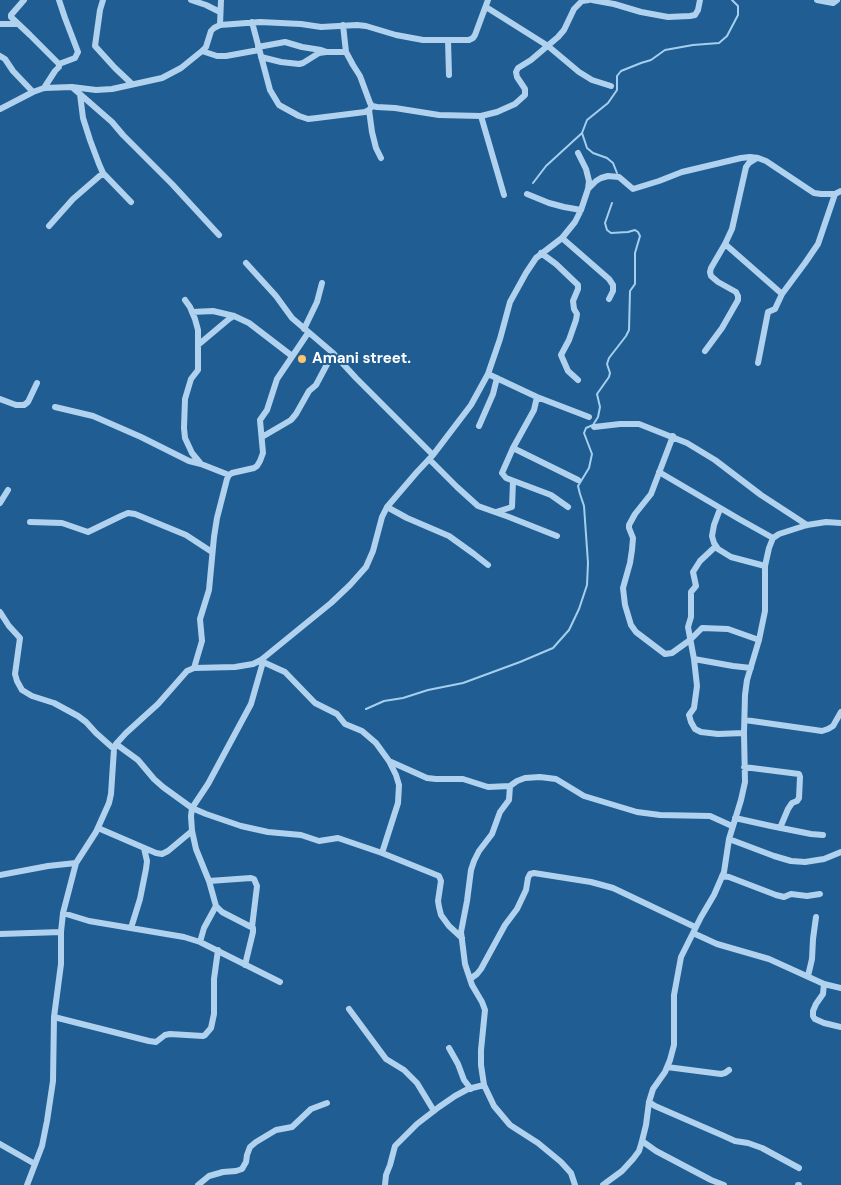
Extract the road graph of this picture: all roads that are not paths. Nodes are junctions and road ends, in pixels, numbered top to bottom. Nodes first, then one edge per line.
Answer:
1 (24, 0) edge
2 (60, 0) edge
3 (103, 0) edge
4 (191, 0) edge
5 (221, 0) edge
6 (488, 0) edge
7 (590, 0) edge
8 (700, 0) edge
9 (817, 0) edge
10 (837, 0) edge
11 (486, 7) junction
12 (220, 12) junction
13 (252, 22) junction
14 (0, 24) edge
15 (17, 24) junction
16 (220, 25) junction
17 (343, 26) junction
18 (448, 40) junction
19 (548, 46) junction
20 (259, 51) junction
21 (202, 52) junction
22 (327, 52) junction
23 (346, 52) junction
24 (0, 56) edge
25 (60, 64) junction
26 (449, 75) dead end
27 (132, 84) junction
28 (611, 86) dead end
29 (44, 88) junction
30 (72, 88) junction
31 (33, 92) junction
32 (80, 94) junction
33 (371, 108) junction
34 (0, 109) edge
35 (481, 116) junction
36 (578, 153) dead end
37 (381, 158) dead end
38 (758, 158) junction
39 (104, 173) junction
40 (588, 189) junction
41 (838, 192) edge
42 (527, 194) dead end
43 (504, 195) dead end
44 (130, 202) dead end
45 (581, 210) junction
46 (50, 226) dead end
47 (219, 235) dead end
48 (562, 238) junction
49 (726, 244) junction
50 (542, 253) junction
51 (246, 264) dead end
52 (322, 283) dead end
53 (782, 294) junction
54 (609, 299) dead end
55 (186, 300) dead end
56 (192, 312) junction
57 (234, 316) junction
58 (306, 331) junction
59 (198, 344) junction
60 (705, 351) dead end
61 (333, 353) junction
62 (292, 356) junction
63 (758, 363) dead end
64 (488, 374) junction
65 (496, 378) junction
66 (578, 380) dead end
67 (37, 383) dead end
68 (537, 396) junction
69 (0, 399) edge
70 (55, 406) dead end
71 (589, 417) dead end
72 (479, 426) dead end
73 (594, 427) dead end
74 (673, 436) junction
75 (262, 437) junction
76 (513, 448) junction
77 (431, 457) junction
78 (201, 464) junction
79 (659, 472) junction
80 (229, 475) junction
81 (578, 480) dead end
82 (513, 481) junction
83 (8, 490) dead end
84 (0, 503) edge
85 (387, 507) junction
86 (568, 507) dead end
87 (720, 508) junction
88 (495, 512) junction
89 (30, 522) dead end
90 (841, 523) edge
91 (807, 525) junction
92 (557, 536) dead end
93 (773, 538) junction
94 (716, 546) junction
95 (212, 552) junction
96 (488, 565) dead end
97 (765, 566) junction
98 (0, 612) edge
99 (690, 640) junction
100 (759, 640) junction
101 (694, 659) junction
102 (262, 661) junction
103 (194, 668) junction
104 (751, 668) junction
105 (841, 712) edge
106 (745, 720) junction
107 (744, 733) junction
108 (115, 746) junction
109 (389, 761) junction
110 (744, 767) junction
111 (510, 786) junction
112 (192, 808) junction
113 (735, 818) junction
114 (732, 826) junction
115 (98, 828) junction
116 (780, 828) junction
117 (192, 831) junction
118 (822, 835) dead end
119 (729, 839) junction
120 (144, 848) junction
121 (841, 852) edge
122 (382, 853) junction
123 (76, 863) junction
124 (0, 875) edge
125 (722, 876) junction
126 (209, 881) junction
127 (820, 894) dead end
128 (216, 906) junction
129 (63, 913) junction
130 (816, 917) dead end
131 (252, 927) junction
132 (131, 928) junction
133 (694, 930) junction
134 (61, 932) junction
135 (0, 934) edge
136 (462, 938) junction
137 (200, 942) junction
138 (218, 950) junction
139 (245, 964) junction
140 (808, 976) junction
141 (470, 979) junction
142 (280, 982) dead end
143 (824, 984) junction
144 (841, 988) edge
145 (349, 1009) dead end
146 (54, 1017) junction
147 (841, 1027) edge
148 (449, 1048) dead end
149 (667, 1067) junction
150 (729, 1070) dead end
151 (484, 1085) junction
152 (471, 1089) junction
153 (649, 1102) junction
154 (327, 1103) dead end
155 (434, 1111) junction
156 (642, 1141) junction
157 (0, 1144) edge
158 (35, 1164) junction
159 (799, 1168) dead end
160 (720, 1184) edge
161 (27, 1185) edge
162 (198, 1185) edge
163 (385, 1185) edge
164 (575, 1185) edge
165 (603, 1185) edge

1 - 15 street
2 - 25 street
3 - 27 street
4 - 12 street
5 - 12 street
6 - 11 street
7 - 8 street
7 - 19 street
9 - 10 street
11 - 18 street
11 - 19 street
12 - 16 street
13 - 16 street
13 - 17 street
13 - 20 street
14 - 15 street
15 - 25 street
16 - 21 street
17 - 18 street
17 - 23 street
18 - 26 street
19 - 28 street
19 - 35 street
20 - 21 street
20 - 22 street
20 - 22 street
20 - 33 street
21 - 27 street
22 - 23 street
23 - 33 street
24 - 31 street
25 - 29 street
27 - 30 street
29 - 30 street
29 - 31 street
30 - 32 street
31 - 34 street
32 - 39 street
32 - 47 street
33 - 35 street
33 - 37 street
35 - 43 street
36 - 40 street
38 - 40 street
38 - 41 street
38 - 49 street
39 - 44 street
39 - 46 street
40 - 45 street
41 - 53 street
42 - 45 street
45 - 48 street
48 - 50 street
48 - 54 street
49 - 53 street
49 - 60 street
50 - 64 street
50 - 66 street
51 - 58 street
52 - 58 street
53 - 63 street
55 - 56 street
56 - 57 street
56 - 59 street
57 - 59 street
57 - 62 street
58 - 61 street
58 - 62 street
59 - 78 street
61 - 75 street
61 - 77 street
62 - 75 street
64 - 65 street
64 - 77 street
65 - 68 street
65 - 72 street
67 - 69 street
68 - 71 street
68 - 76 street
70 - 78 street
73 - 74 street
74 - 79 street
74 - 91 street
75 - 80 street
76 - 81 street
76 - 82 street
77 - 85 street
77 - 88 street
78 - 80 street
79 - 87 street
79 - 99 street
80 - 95 street
82 - 86 street
82 - 88 street
83 - 84 street
85 - 96 street
85 - 102 street
87 - 93 street
87 - 94 street
88 - 92 street
89 - 95 street
90 - 91 street
91 - 93 street
93 - 97 street
94 - 97 street
94 - 99 street
95 - 103 street
97 - 100 street
98 - 108 street
99 - 100 street
99 - 101 street
100 - 104 street
101 - 104 street
101 - 107 street
102 - 103 street
102 - 109 street
102 - 112 street
103 - 108 street
104 - 106 street
105 - 106 street
106 - 107 street
107 - 110 street
108 - 112 street
108 - 115 street
109 - 111 street
109 - 122 street
110 - 113 street
110 - 116 street
111 - 114 street
111 - 136 street
112 - 117 street
112 - 122 street
113 - 114 street
113 - 116 street
114 - 119 street
115 - 120 street
115 - 123 street
116 - 118 street
117 - 120 street
117 - 126 street
119 - 121 street
119 - 125 street
120 - 132 street
122 - 136 street
123 - 124 street
123 - 129 street
125 - 127 street
125 - 133 street
126 - 128 street
126 - 131 street
128 - 131 street
128 - 137 street
129 - 132 street
129 - 134 street
130 - 140 street
131 - 139 street
132 - 137 street
133 - 140 street
133 - 141 street
133 - 149 street
134 - 135 street
134 - 146 street
136 - 141 street
137 - 138 street
138 - 139 street
138 - 146 street
139 - 142 street
140 - 143 street
141 - 151 street
143 - 144 street
143 - 147 street
145 - 155 street
146 - 158 street
148 - 152 street
149 - 150 street
149 - 153 street
151 - 152 street
151 - 164 street
152 - 155 street
153 - 156 street
153 - 159 street
154 - 162 street
155 - 163 street
156 - 160 street
156 - 165 street
157 - 158 street
158 - 161 street

